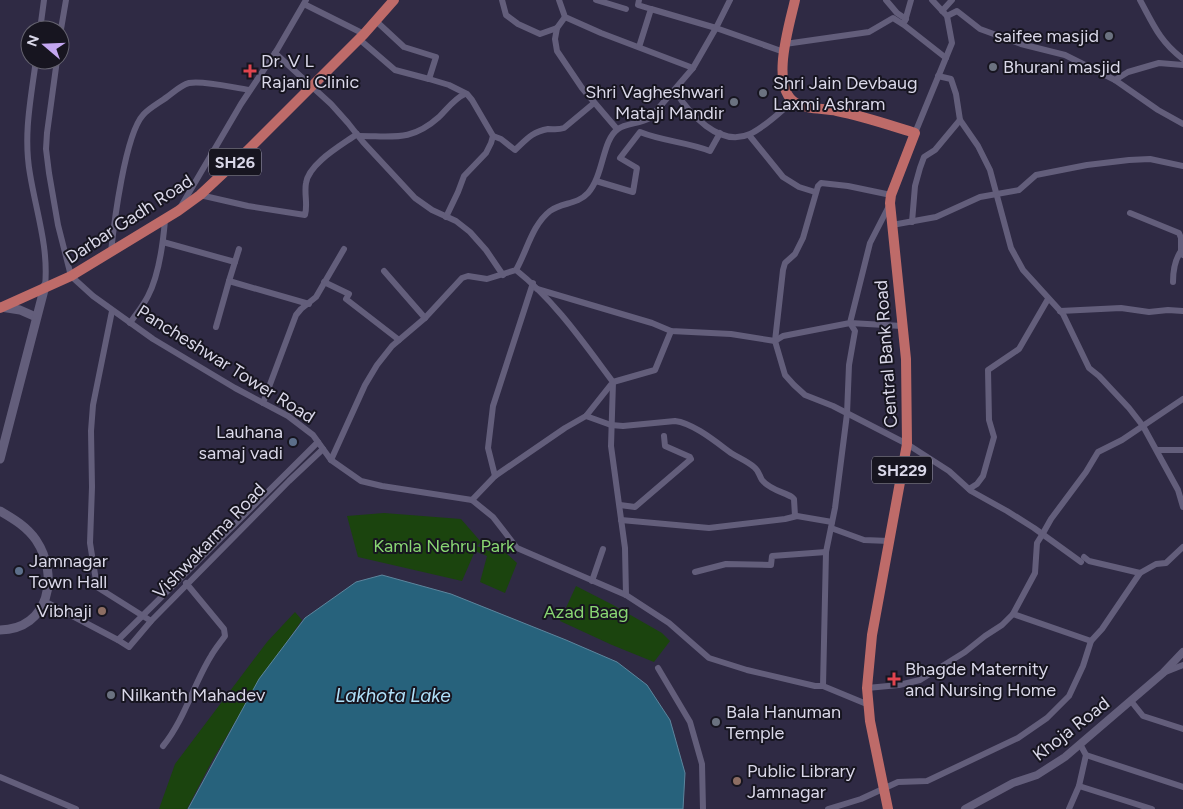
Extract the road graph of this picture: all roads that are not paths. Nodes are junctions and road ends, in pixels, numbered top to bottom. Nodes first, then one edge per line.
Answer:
1 (44, 0) edge
2 (66, 0) edge
3 (394, 0) edge
4 (502, 0) edge
5 (559, 0) edge
6 (596, 0) edge
7 (640, 0) edge
8 (730, 0) edge
9 (795, 0) edge
10 (886, 0) edge
11 (911, 0) edge
12 (932, 0) edge
13 (952, 0) edge
14 (1140, 0) edge
15 (305, 2) edge
16 (626, 9) dead end
17 (651, 10) junction
18 (945, 14) junction
19 (565, 17) junction
20 (41, 20) edge
21 (63, 20) edge
22 (376, 21) junction
23 (905, 22) junction
24 (557, 28) junction
25 (716, 28) junction
26 (361, 37) junction
27 (639, 47) junction
28 (785, 48) junction
29 (275, 53) junction
30 (946, 58) junction
31 (1183, 59) edge
32 (1183, 65) edge
33 (693, 68) junction
34 (35, 70) edge
35 (55, 70) edge
36 (938, 76) junction
37 (428, 79) junction
38 (1115, 80) junction
39 (311, 87) junction
40 (250, 90) junction
41 (675, 91) junction
42 (465, 94) junction
43 (793, 101) junction
44 (594, 102) junction
45 (960, 120) junction
46 (1183, 124) edge
47 (617, 129) junction
48 (915, 133) junction
49 (720, 134) junction
50 (749, 134) junction
51 (358, 135) junction
52 (492, 136) junction
53 (904, 162) junction
54 (1183, 166) edge
55 (920, 168) junction
56 (596, 181) junction
57 (815, 192) junction
58 (996, 194) junction
59 (200, 196) junction
60 (891, 199) junction
61 (178, 212) junction
62 (1130, 213) dead end
63 (446, 217) junction
64 (165, 220) junction
65 (912, 222) junction
66 (892, 225) junction
67 (163, 242) junction
68 (239, 249) dead end
69 (344, 249) dead end
70 (111, 252) junction
71 (1182, 253) edge
72 (235, 262) junction
73 (516, 270) junction
74 (384, 271) dead end
75 (503, 275) junction
76 (70, 276) junction
77 (229, 281) junction
78 (324, 282) junction
79 (1173, 282) dead end
80 (45, 286) junction
81 (535, 286) junction
82 (1048, 299) junction
83 (309, 304) junction
84 (1, 307) edge
85 (112, 311) junction
86 (1060, 311) junction
87 (1183, 311) edge
88 (36, 317) junction
89 (425, 318) junction
90 (130, 323) junction
91 (850, 324) junction
92 (902, 326) junction
93 (216, 327) dead end
94 (671, 331) junction
95 (399, 340) junction
96 (775, 341) junction
97 (613, 382) junction
98 (1183, 399) edge
99 (263, 403) junction
100 (847, 414) junction
101 (586, 416) junction
102 (611, 425) junction
103 (1143, 426) junction
104 (664, 436) dead end
105 (318, 442) junction
106 (907, 444) junction
107 (323, 449) junction
108 (1157, 450) junction
109 (1183, 450) edge
110 (0, 456) edge
111 (331, 460) junction
112 (495, 476) junction
113 (969, 489) junction
114 (1181, 489) edge
115 (472, 500) junction
116 (620, 505) junction
117 (1183, 507) edge
118 (0, 511) edge
119 (795, 516) junction
120 (621, 520) junction
121 (832, 525) junction
122 (1042, 534) junction
123 (889, 541) junction
124 (1183, 547) edge
125 (603, 549) dead end
126 (826, 552) junction
127 (695, 572) dead end
128 (1140, 573) junction
129 (182, 578) junction
130 (592, 581) junction
131 (188, 584) junction
132 (626, 595) junction
133 (44, 601) junction
134 (1013, 614) junction
135 (143, 615) junction
136 (151, 621) junction
137 (0, 630) edge
138 (118, 640) junction
139 (1091, 641) junction
140 (1183, 652) edge
141 (1183, 666) edge
142 (658, 668) dead end
143 (1163, 673) junction
144 (823, 686) junction
145 (867, 688) junction
146 (1131, 701) junction
147 (869, 705) junction
148 (1183, 729) edge
149 (1080, 744) junction
150 (162, 746) dead end
151 (1086, 755) junction
152 (0, 777) edge
153 (1079, 786) junction
154 (1183, 787) edge
155 (883, 790) junction
156 (76, 809) edge
157 (703, 809) edge
158 (828, 809) edge
159 (888, 809) edge
160 (965, 809) edge
161 (1069, 809) edge
162 (1152, 809) edge

1 - 20 street
2 - 21 street
3 - 22 main road, Darbar Gadh Road / SH26
4 - 24 street
5 - 19 street
6 - 16 street
7 - 17 street
8 - 25 street
9 - 28 main road
10 - 23 street
11 - 23 street
12 - 18 street
13 - 18 street
14 - 31 street
15 - 26 street
15 - 29 street
17 - 25 street
17 - 27 street
18 - 30 street, Central Bank Road
18 - 38 street
19 - 24 street
19 - 27 street
22 - 26 main road, Darbar Gadh Road / SH26
22 - 37 street
23 - 28 street
23 - 30 street
24 - 44 street
25 - 28 street
25 - 33 street
26 - 37 street
26 - 39 main road, Darbar Gadh Road / SH26
27 - 33 street
28 - 43 main road
29 - 39 street
29 - 40 street
30 - 36 street, Central Bank Road
32 - 38 street
33 - 41 street
34 - 80 street
35 - 76 street
36 - 45 street
36 - 48 street, Central Bank Road
37 - 42 street
38 - 46 street
39 - 51 street
39 - 59 main road, Darbar Gadh Road / SH26
40 - 61 street
40 - 70 street
41 - 47 street
41 - 49 street
42 - 51 street
42 - 52 street
43 - 48 main road
43 - 50 street
44 - 47 street
44 - 52 street
45 - 55 street
45 - 58 street
47 - 56 street
48 - 53 main road, Central Bank Road / SH229
49 - 50 street
49 - 56 street
50 - 57 street
51 - 59 street
51 - 63 street
52 - 63 street
53 - 55 street
53 - 60 main road, Central Bank Road / SH229
54 - 58 street
55 - 65 street
56 - 73 street
57 - 60 street
57 - 96 street
58 - 65 street
58 - 82 street
59 - 61 main road, Darbar Gadh Road / SH26
60 - 66 main road, Central Bank Road / SH229
60 - 91 street
61 - 64 main road, Darbar Gadh Road / SH26
62 - 71 street
63 - 75 street
64 - 67 street
64 - 70 main road, Darbar Gadh Road / SH26
65 - 66 street
66 - 92 main road, Central Bank Road / SH229
67 - 72 street
67 - 90 street
68 - 72 street
69 - 78 street
70 - 76 main road, Darbar Gadh Road / SH26
71 - 79 street
72 - 77 street
73 - 75 street
73 - 81 street
74 - 89 street
75 - 89 street
76 - 80 main road, Darbar Gadh Road / SH26
76 - 85 street, Pancheshwar Tower Road
77 - 83 street
77 - 93 street
78 - 83 street
78 - 95 street
80 - 84 main road, SH26
80 - 88 main road
81 - 94 street
81 - 97 street
81 - 112 street
82 - 86 street
82 - 113 street
83 - 99 street
84 - 88 main road
85 - 90 street, Pancheshwar Tower Road
85 - 135 street
86 - 87 street
86 - 103 street
88 - 110 main road
89 - 95 street
90 - 99 street, Pancheshwar Tower Road
91 - 92 street
91 - 96 street
91 - 100 street
92 - 106 main road, Central Bank Road / SH229
94 - 96 street
94 - 97 street
95 - 111 street
96 - 100 street
97 - 101 street
97 - 102 street
98 - 103 street
99 - 105 street, Pancheshwar Tower Road
100 - 106 street
100 - 121 street
101 - 102 street
101 - 112 street
102 - 116 street
102 - 119 street
103 - 108 street
103 - 122 street
104 - 116 street
105 - 107 street, Pancheshwar Tower Road
105 - 129 street, Vishwakarma Road
106 - 113 street
106 - 123 main road, Central Bank Road / SH229
107 - 111 street, Pancheshwar Tower Road
107 - 131 street, Vishwakarma Road
108 - 109 street
108 - 114 street
111 - 115 street, Pancheshwar Tower Road
112 - 115 street
113 - 122 street
114 - 117 street
115 - 130 street
116 - 120 street
118 - 133 main road
119 - 120 street
119 - 121 street
120 - 132 street
121 - 123 street
121 - 126 street
122 - 128 street
122 - 134 street
123 - 145 main road, Central Bank Road / SH229
124 - 128 street
125 - 130 street
126 - 127 street
126 - 144 street
128 - 139 street
129 - 131 street
129 - 135 street, Vishwakarma Road
130 - 132 street
131 - 136 street, Vishwakarma Road
131 - 150 street
132 - 144 street
133 - 137 main road
133 - 138 street, Vishwakarma Road
134 - 139 street
134 - 145 street
135 - 136 street
135 - 138 street, Vishwakarma Road
136 - 138 street, Vishwakarma Road
139 - 155 street
140 - 143 street, Khoja Road
141 - 143 street
142 - 157 street
143 - 146 street, Khoja Road
144 - 147 street
145 - 147 main road, Central Bank Road / SH229
146 - 148 street
146 - 149 street, Khoja Road
147 - 155 main road, Central Bank Road / SH229
149 - 151 street
149 - 160 street, Khoja Road
151 - 153 street
151 - 154 street
152 - 156 street
153 - 161 street
153 - 162 street
155 - 158 street
155 - 159 main road, Central Bank Road / SH229

